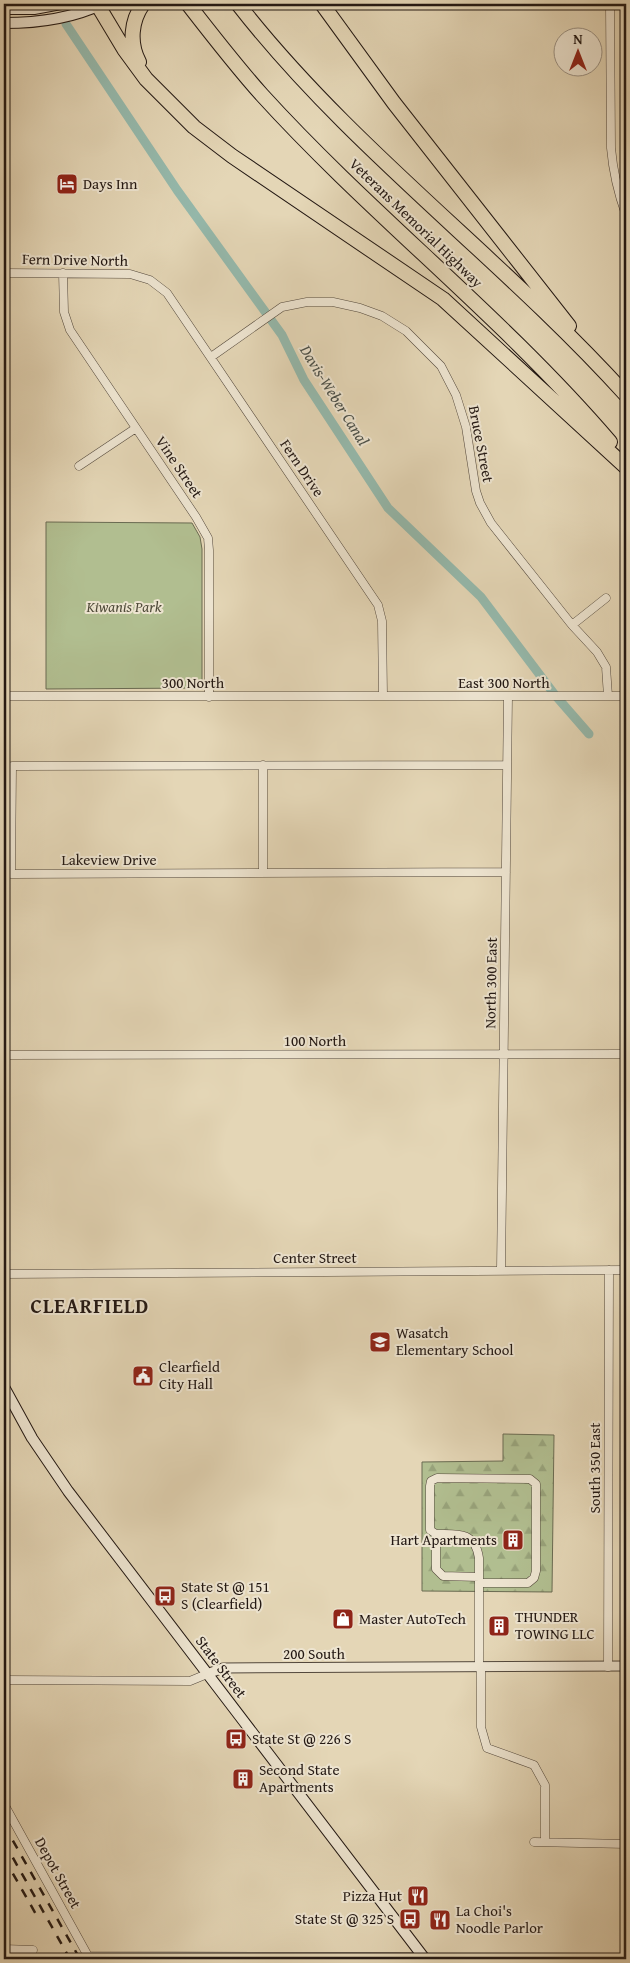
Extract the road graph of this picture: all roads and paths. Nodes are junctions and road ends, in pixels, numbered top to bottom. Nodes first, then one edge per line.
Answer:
1 (61, 4) edge
2 (143, 4) edge
3 (188, 4) edge
4 (238, 4) edge
5 (322, 4) edge
6 (610, 4) edge
7 (100, 5) edge
8 (4, 9) edge
9 (4, 23) edge
10 (161, 94) junction
11 (626, 215) edge
12 (4, 273) edge
13 (64, 273) junction
14 (144, 278) joint
15 (211, 357) junction
16 (610, 377) junction
17 (626, 395) edge
18 (136, 428) junction
19 (626, 461) edge
20 (79, 466) dead end
21 (626, 467) edge
22 (606, 598) dead end
23 (572, 625) junction
24 (4, 696) edge
25 (382, 696) junction
26 (508, 696) junction
27 (608, 696) junction
28 (626, 696) edge
29 (209, 697) junction
30 (263, 765) junction
31 (507, 765) junction
32 (8, 819) edge
33 (506, 872) junction
34 (263, 873) junction
35 (626, 1054) edge
36 (4, 1055) edge
37 (504, 1055) junction
38 (502, 1270) junction
39 (610, 1270) junction
40 (626, 1270) edge
41 (4, 1274) edge
42 (4, 1387) edge
43 (436, 1534) junction
44 (478, 1580) junction
45 (608, 1666) junction
46 (626, 1666) edge
47 (480, 1668) junction
48 (207, 1674) junction
49 (4, 1680) edge
50 (4, 1804) edge
51 (534, 1842) dead end
52 (546, 1842) junction
53 (626, 1844) edge
54 (4, 1949) edge
55 (33, 1950) dead end
56 (163, 1958) edge
57 (172, 1958) edge
58 (424, 1958) edge

1 - 8 main road
2 - 10 highway
3 - 19 highway, Veterans Memorial Highway
4 - 16 highway, Veterans Memorial Highway
5 - 16 highway
6 - 11 street
7 - 9 main road
7 - 10 highway
10 - 21 highway
12 - 13 street, Fern Drive North
13 - 14 street, Fern Drive North
13 - 18 street, Vine Street
14 - 15 street, Fern Drive
15 - 23 street, Bruce Street
15 - 25 street, Fern Drive
16 - 17 highway, Veterans Memorial Highway
18 - 20 street
18 - 29 street, Vine Street
22 - 23 street
23 - 27 street, Bruce Street
24 - 29 street, 300 North
25 - 26 street, East 300 North
25 - 29 street, 300 North
26 - 27 street, East 300 North
26 - 31 street, North 300 East
27 - 28 street, East 300 North
30 - 31 street, Lakeview Drive
30 - 32 street, Lakeview Drive
30 - 34 street
31 - 33 street, North 300 East
32 - 34 street, Lakeview Drive
33 - 34 street, Lakeview Drive
33 - 37 street, North 300 East
35 - 37 street, 100 North
36 - 37 street, 100 North
37 - 38 street, North 300 East
38 - 39 street, Center Street
38 - 41 street, Center Street
39 - 40 street, Center Street
39 - 45 street, South 350 East
42 - 48 main road, State Street
43 - 44 street
43 - 44 street
43 - 44 street
44 - 47 street
45 - 46 street, 200 South
45 - 47 street, 200 South
47 - 48 street, 200 South
47 - 52 street
48 - 49 street, 200 South
48 - 58 main road, State Street
50 - 56 street, Depot Street
51 - 52 street
52 - 53 street
54 - 55 street
56 - 57 street
57 - 58 street

